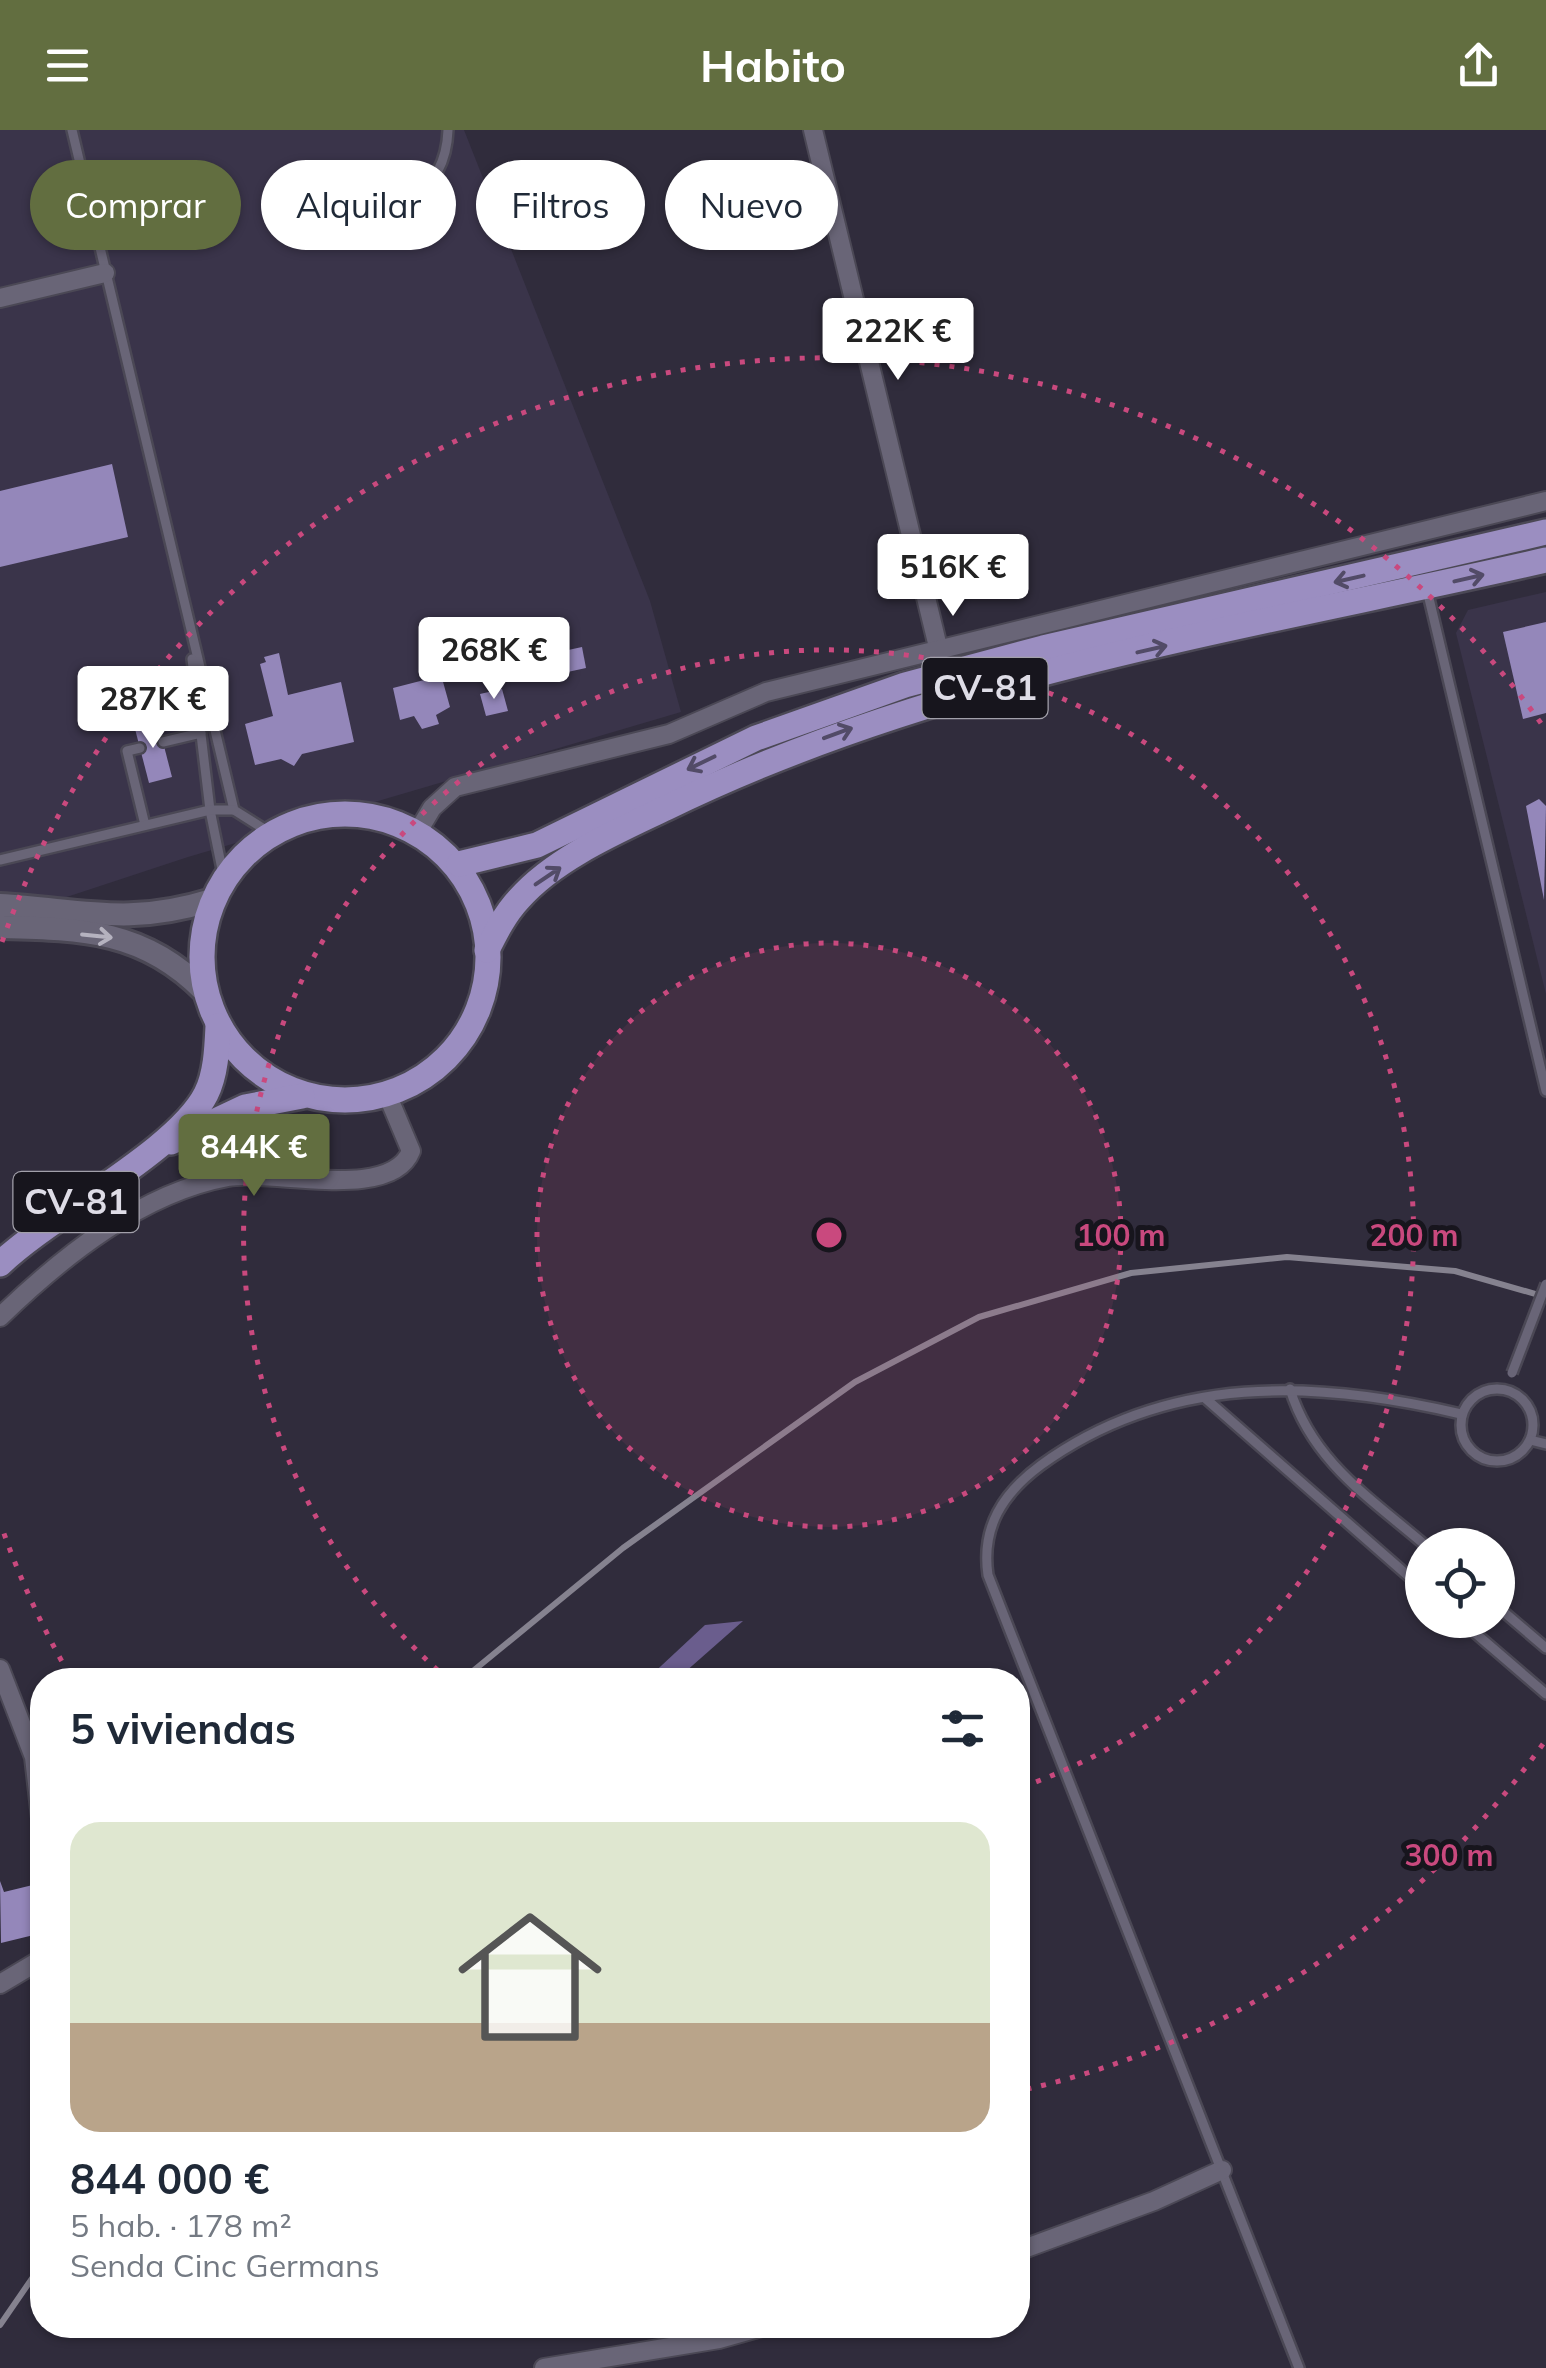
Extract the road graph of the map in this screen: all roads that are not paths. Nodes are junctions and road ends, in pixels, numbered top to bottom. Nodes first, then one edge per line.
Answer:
1 (72, 130) edge
2 (448, 130) edge
3 (813, 130) edge
4 (447, 160) edge
5 (105, 272) junction
6 (0, 298) edge
7 (1546, 502) edge
8 (1546, 532) edge
9 (1546, 560) edge
10 (1426, 588) junction
11 (188, 632) junction
12 (938, 647) junction
13 (201, 733) junction
14 (163, 742) dead end
15 (140, 748) dead end
16 (210, 810) junction
17 (234, 810) junction
18 (145, 826) junction
19 (417, 833) junction
20 (272, 834) junction
21 (0, 860) edge
22 (458, 864) junction
23 (218, 890) junction
24 (0, 904) edge
25 (0, 927) edge
26 (487, 950) junction
27 (204, 991) junction
28 (218, 1026) junction
29 (1546, 1090) edge
30 (387, 1094) junction
31 (307, 1095) junction
32 (158, 1148) junction
33 (0, 1264) edge
34 (1546, 1284) edge
35 (0, 1317) edge
36 (1290, 1389) junction
37 (1507, 1390) junction
38 (1205, 1398) junction
39 (1461, 1414) junction
40 (1530, 1440) junction
41 (1546, 1444) edge
42 (1405, 1528) edge
43 (1405, 1573) edge
44 (1515, 1621) edge
45 (1481, 1638) edge
46 (1546, 1648) edge
47 (1024, 1668) edge
48 (0, 1669) edge
49 (1030, 1683) edge
50 (1546, 1694) edge
51 (30, 1746) edge
52 (30, 1966) edge
53 (0, 1984) edge
54 (1222, 2170) junction
55 (1030, 2247) edge
56 (722, 2338) edge
57 (544, 2368) edge
58 (1299, 2368) edge

1 - 5 lane
2 - 4 lane
3 - 12 street
5 - 6 street
5 - 11 lane
7 - 12 street
8 -> 22 main road, CV-81
10 -> 9 main road, CV-81
26 -> 10 main road, CV-81
10 - 29 lane
11 - 13 lane
11 - 17 lane
12 - 19 street
13 - 14 lane
13 - 16 lane
15 - 18 lane
16 - 17 lane
16 - 18 lane
16 - 23 lane
17 - 20 lane
18 - 21 lane
19 - 20 main road, CV-81
19 - 22 main road, CV-81
20 - 23 main road, CV-81
22 - 26 main road, CV-81
23 - 24 street
23 - 27 main road, CV-81
25 -> 27 street
26 - 30 main road, CV-81
27 - 28 main road, CV-81
28 - 31 main road, CV-81
28 - 32 main road, CV-81
30 - 31 main road, CV-81
30 - 35 street
31 - 32 main road, CV-81
32 - 33 main road, CV-81
34 - 37 lane, bridge
36 - 38 lane
36 - 39 lane
36 - 42 lane
37 - 39 lane
37 - 40 lane
38 - 43 lane
38 - 47 lane
39 - 40 lane
40 - 41 lane
44 - 46 lane
45 - 50 lane
48 - 51 street
49 - 54 lane
52 - 53 street
54 - 55 street
54 - 58 lane
56 - 57 street

